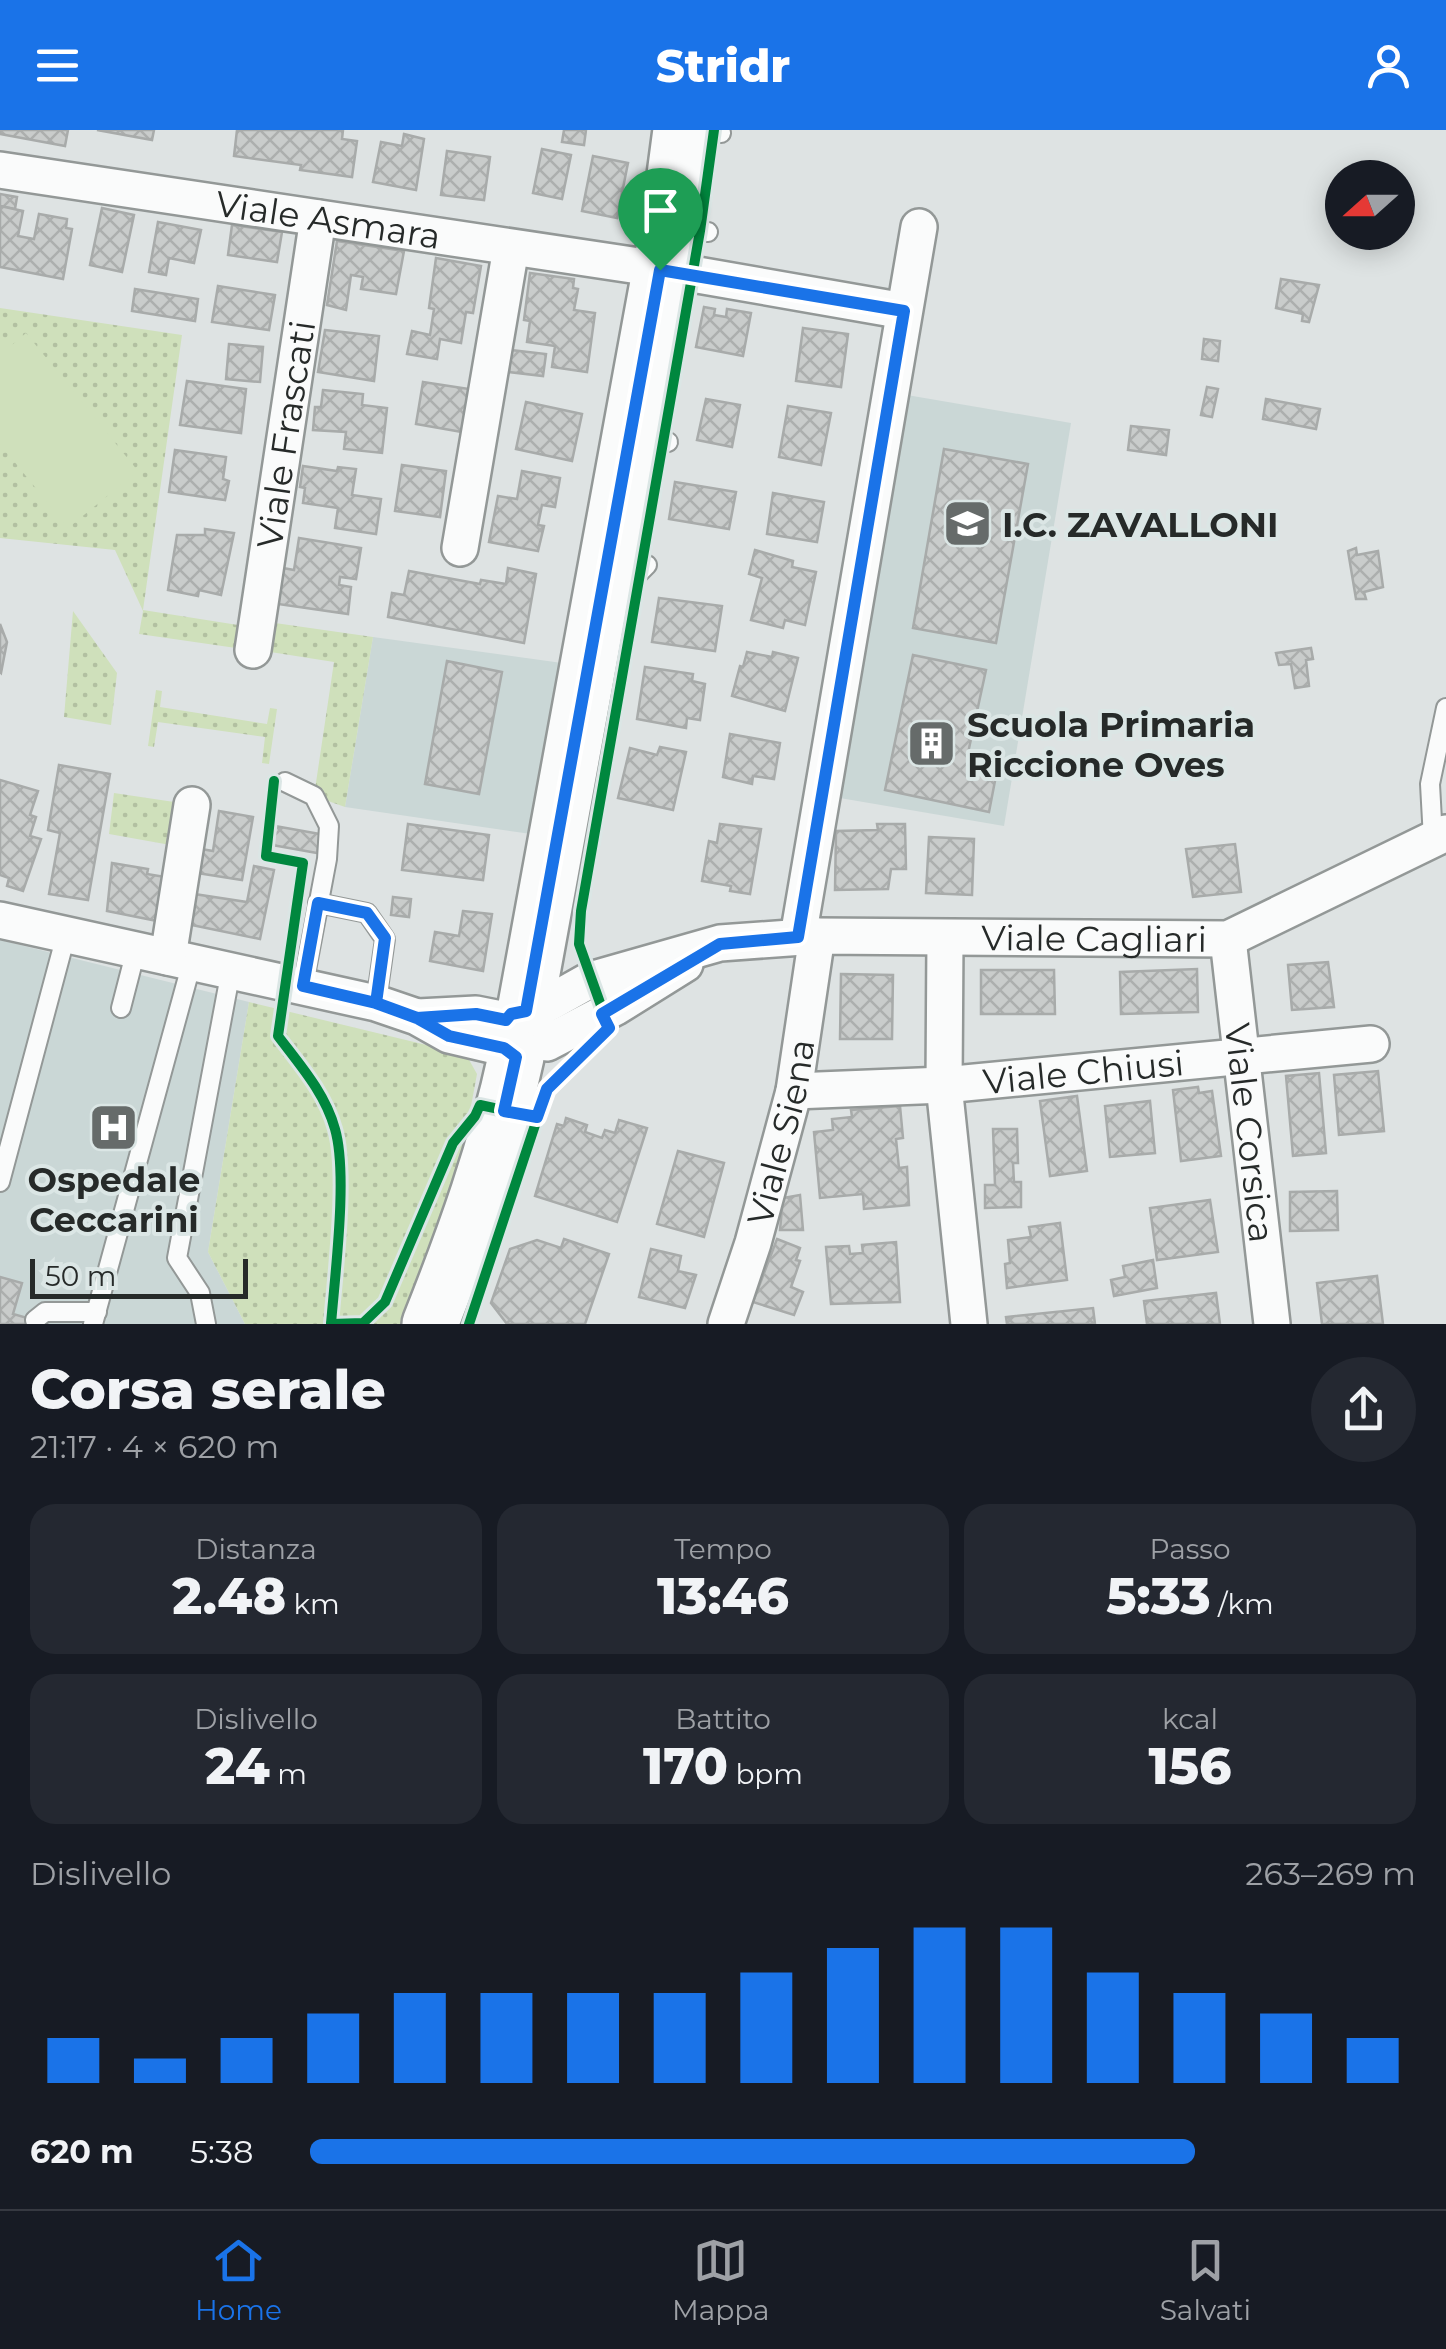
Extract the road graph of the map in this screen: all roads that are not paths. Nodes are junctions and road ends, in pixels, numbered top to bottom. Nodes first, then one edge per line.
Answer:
1 (697, 131) edge
2 (0, 170) edge
3 (318, 218) junction
4 (919, 227) dead end
5 (679, 243) junction
6 (511, 248) junction
7 (904, 311) junction
8 (460, 548) dead end
9 (253, 650) dead end
10 (1446, 708) edge
11 (285, 782) dead end
12 (192, 804) dead end
13 (1440, 836) edge
14 (318, 903) junction
15 (0, 920) edge
16 (66, 935) junction
17 (807, 937) junction
18 (945, 939) junction
19 (1228, 940) junction
20 (165, 956) junction
21 (230, 970) junction
22 (303, 986) junction
23 (376, 1003) junction
24 (121, 1008) dead end
25 (522, 1032) junction
26 (1371, 1044) dead end
27 (1242, 1058) junction
28 (944, 1085) junction
29 (794, 1091) junction
30 (0, 1182) edge
31 (95, 1318) edge
32 (35, 1320) dead end
33 (206, 1324) edge
34 (430, 1324) edge
35 (726, 1324) edge
36 (969, 1324) edge
37 (1272, 1324) edge

1 - 5 main road
2 - 3 street, Viale Asmara
3 - 6 street, Viale Asmara
3 - 9 street, Viale Frascati
4 - 7 street, Viale Siena
5 - 6 street, Viale Asmara
5 - 7 street, Viale Asmara
5 - 25 main road
6 - 8 street
7 - 17 street, Viale Siena
10 - 13 lane
11 - 14 lane
12 - 20 street
13 - 19 street, Viale Cagliari
14 - 22 lane
14 - 23 lane
15 - 16 street
16 - 20 street
16 - 30 lane
17 - 18 street, Viale Cagliari
17 - 25 street, Viale Cagliari
17 - 29 street, Viale Siena
18 - 19 street, Viale Cagliari
18 - 28 street
19 - 27 street, Viale Corsica
20 - 21 street
20 - 24 lane
20 - 31 lane
21 - 22 street
21 - 33 lane
22 - 23 street
23 - 25 street
25 - 34 main road
26 - 27 street, Viale Chiusi
27 - 28 street, Viale Chiusi
27 - 37 street, Viale Corsica
28 - 29 street, Viale Chiusi
28 - 36 street
29 - 35 street, Viale Siena
31 - 32 lane

